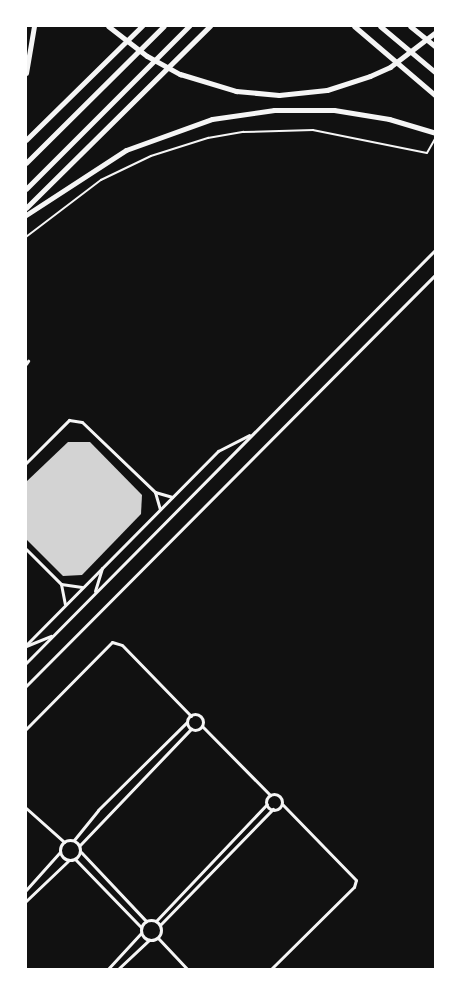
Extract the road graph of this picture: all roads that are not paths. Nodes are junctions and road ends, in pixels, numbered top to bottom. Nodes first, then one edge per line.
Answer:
1 (34, 26) edge
2 (108, 26) edge
3 (142, 26) edge
4 (164, 26) edge
5 (189, 26) edge
6 (210, 26) edge
7 (354, 26) edge
8 (380, 26) edge
9 (410, 26) edge
10 (435, 32) edge
11 (435, 47) edge
12 (26, 73) edge
13 (435, 73) edge
14 (435, 96) edge
15 (435, 133) edge
16 (26, 140) edge
17 (26, 164) edge
18 (26, 189) edge
19 (26, 208) edge
20 (26, 215) edge
21 (435, 249) edge
22 (435, 274) edge
23 (250, 435) junction
24 (26, 463) edge
25 (155, 492) junction
26 (172, 497) junction
27 (160, 509) junction
28 (26, 549) edge
29 (103, 567) junction
30 (61, 584) junction
31 (82, 587) junction
32 (95, 592) junction
33 (65, 604) junction
34 (52, 636) junction
35 (26, 645) edge
36 (26, 663) edge
37 (26, 686) edge
38 (191, 716) junction
39 (187, 722) junction
40 (202, 726) junction
41 (26, 729) edge
42 (191, 729) junction
43 (270, 795) junction
44 (267, 804) junction
45 (282, 804) junction
46 (26, 807) edge
47 (273, 809) junction
48 (74, 840) junction
49 (64, 842) junction
50 (80, 845) junction
51 (60, 852) junction
52 (81, 852) junction
53 (75, 859) junction
54 (69, 860) junction
55 (26, 890) edge
56 (26, 900) edge
57 (146, 921) junction
58 (156, 921) junction
59 (160, 925) junction
60 (141, 927) junction
61 (141, 933) junction
62 (158, 938) junction
63 (149, 940) junction
64 (107, 969) edge
65 (117, 969) edge
66 (188, 969) edge
67 (270, 969) edge

1 - 12 highway
2 - 10 highway
3 - 16 highway
4 - 17 highway
5 - 18 highway
6 - 19 highway
7 - 14 highway
8 - 13 highway
9 - 11 highway
15 - 20 highway
21 - 23 street
22 - 37 street
23 - 26 street
23 - 32 street
24 - 25 street
25 - 26 street
25 - 27 street
26 - 27 street
27 - 29 street
28 - 30 street
29 - 31 street
29 - 32 street
30 - 31 street
30 - 33 street
31 - 33 street
32 - 34 street
33 - 35 street
34 - 35 street
34 - 36 street
38 - 39 street
38 - 40 street
38 - 41 street
39 - 42 street
39 - 48 street
40 - 42 street
40 - 43 street
42 - 50 street
43 - 44 street
43 - 45 street
44 - 47 street
44 - 58 street
45 - 47 street
45 - 67 street
46 - 49 street
47 - 59 street
48 - 49 street
48 - 50 street
49 - 51 street
50 - 52 street
51 - 54 street
51 - 55 street
52 - 53 street
52 - 57 street
53 - 54 street
53 - 60 street
54 - 56 street
57 - 58 street
57 - 60 street
58 - 59 street
59 - 62 street
60 - 61 street
61 - 63 street
61 - 64 street
62 - 63 street
62 - 66 street
63 - 65 street

